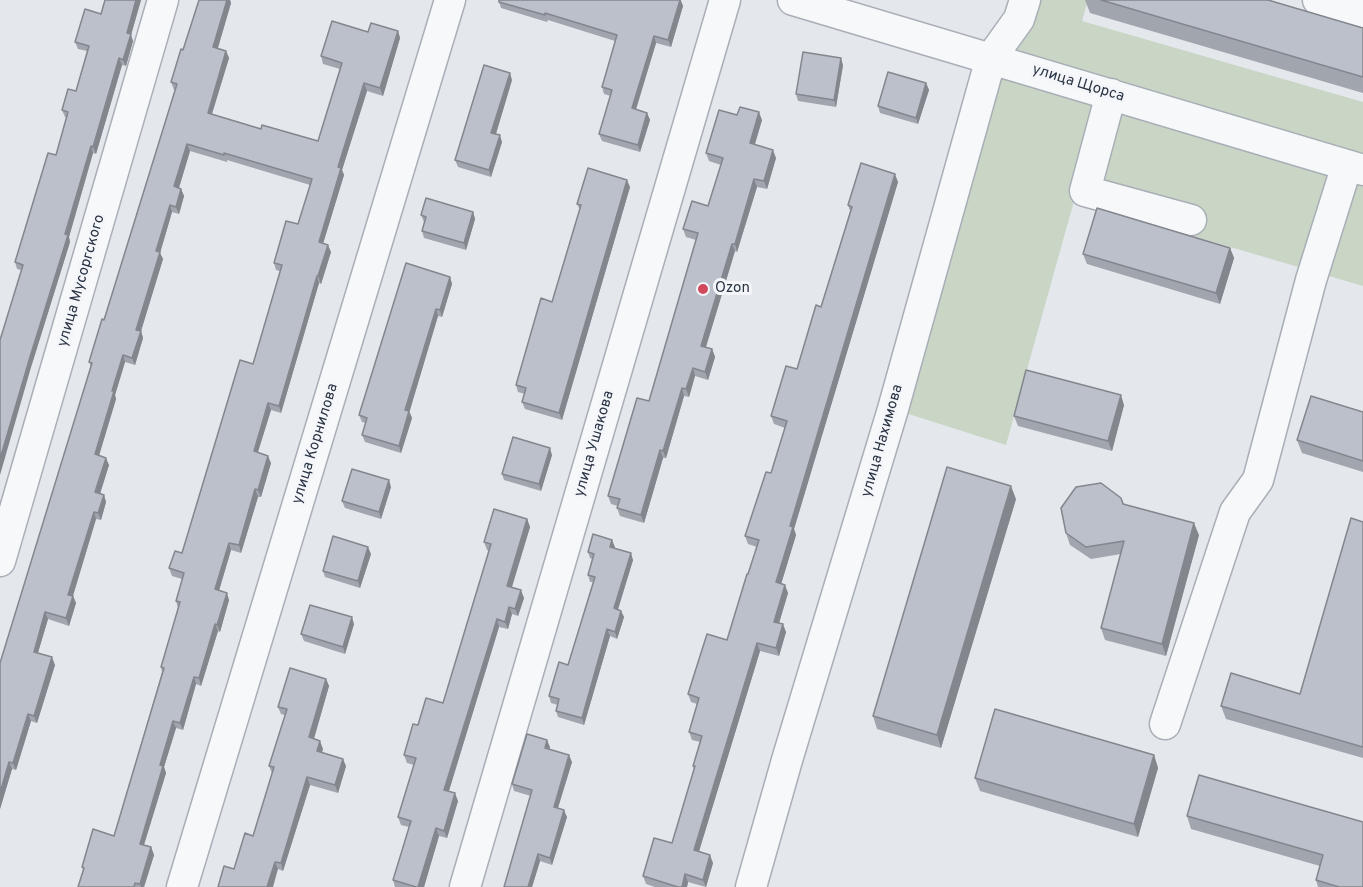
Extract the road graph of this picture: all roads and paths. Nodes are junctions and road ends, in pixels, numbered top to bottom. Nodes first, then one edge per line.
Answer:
1 (163, 0) edge
2 (450, 0) edge
3 (725, 0) edge
4 (793, 0) edge
5 (1025, 0) edge
6 (1318, 0) edge
7 (1363, 13) edge
8 (991, 58) junction
9 (1111, 94) junction
10 (1355, 167) edge
11 (1191, 220) dead end
12 (0, 561) edge
13 (1165, 724) dead end
14 (182, 887) edge
15 (465, 887) edge
16 (751, 887) edge

1 - 12 street, улица Мусоргского
2 - 14 street, улица Корнилова
3 - 15 street, улица Ушакова
4 - 8 street, улица Щорса
5 - 8 street, улица Нахимова
6 - 7 street
8 - 9 street, улица Щорса
8 - 16 street, улица Нахимова
9 - 10 street, улица Щорса
9 - 11 street
10 - 13 street

